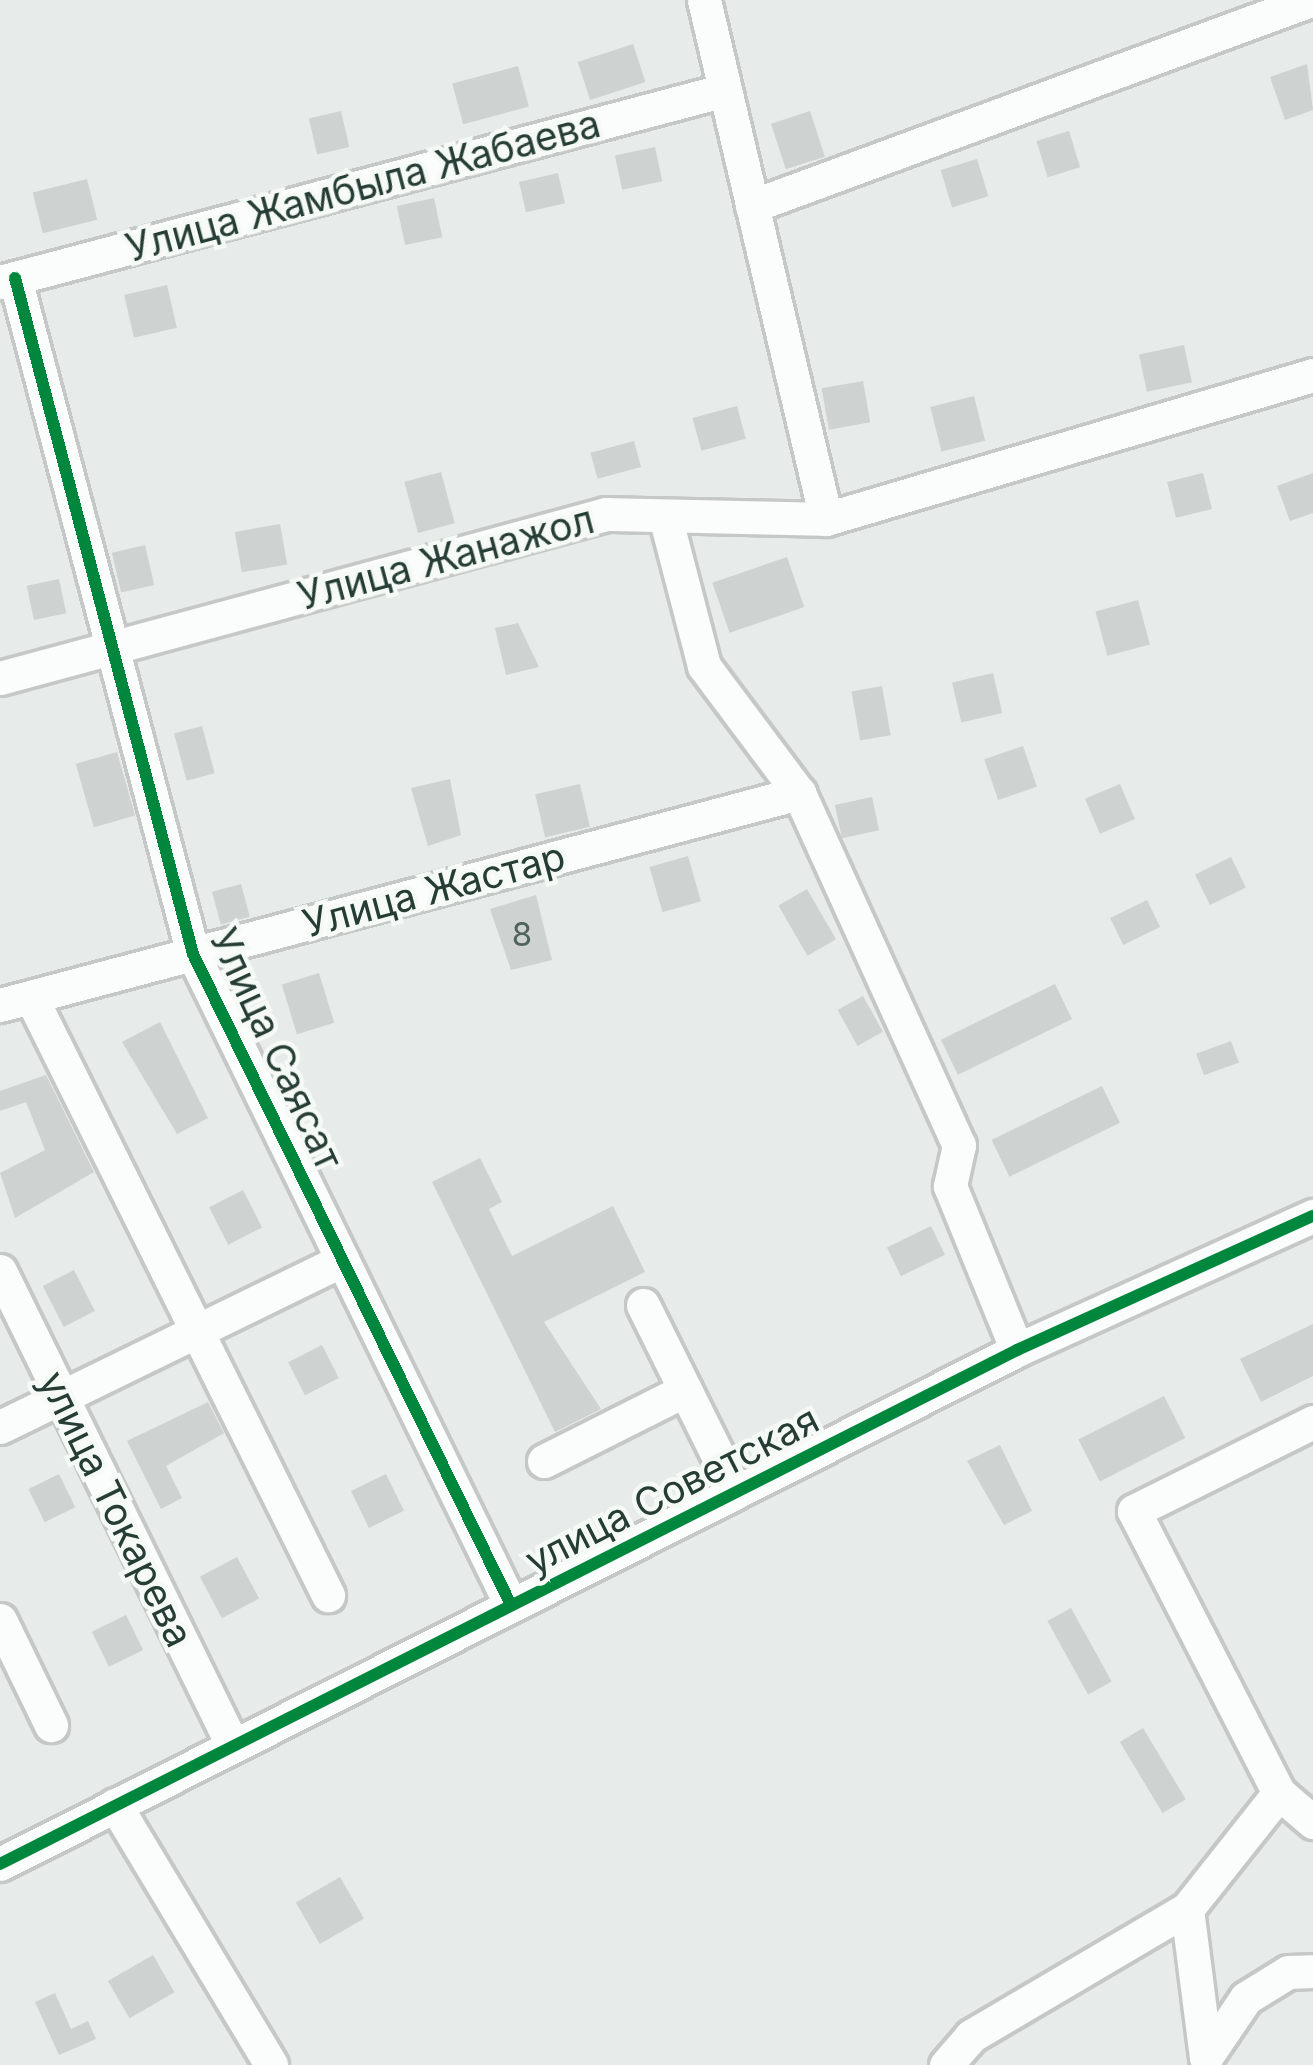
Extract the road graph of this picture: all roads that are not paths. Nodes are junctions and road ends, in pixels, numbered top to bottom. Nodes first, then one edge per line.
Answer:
1 (704, 0) edge
2 (1312, 0) edge
3 (725, 90) junction
4 (752, 206) junction
5 (8, 280) edge
6 (1313, 375) edge
7 (665, 516) junction
8 (826, 519) junction
9 (112, 646) junction
10 (0, 678) edge
11 (799, 793) junction
12 (194, 954) junction
13 (15, 1001) edge
14 (1313, 1216) edge
15 (342, 1260) junction
16 (0, 1271) edge
17 (643, 1305) dead end
18 (194, 1332) junction
19 (1017, 1350) junction
20 (685, 1390) junction
21 (61, 1398) junction
22 (1313, 1421) edge
23 (0, 1427) edge
24 (544, 1461) dead end
25 (736, 1492) junction
26 (328, 1595) dead end
27 (511, 1605) junction
28 (0, 1620) edge
29 (51, 1725) dead end
30 (233, 1746) junction
31 (1279, 1793) junction
32 (115, 1805) junction
33 (1313, 1822) edge
34 (0, 1864) edge
35 (1186, 1909) junction
36 (1313, 1971) edge
37 (1205, 2061) edge
38 (271, 2065) edge
39 (946, 2065) edge

1 - 3 street
2 - 4 street
3 - 4 street
3 - 5 street, Улица Жамбыла Жабаева
4 - 8 street
5 - 9 street, Улица Саясат
6 - 8 street, Улица Жанажол
7 - 8 street, Улица Жанажол
7 - 9 street, Улица Жанажол
7 - 11 street
9 - 10 street, Улица Жанажол
9 - 12 street, Улица Саясат
11 - 12 street, Улица Жастар
11 - 19 street
12 - 13 street, Улица Жастар
12 - 15 street, Улица Саясат
13 - 18 street
14 - 19 street, улица Советская
15 - 18 street
15 - 27 street, Улица Саясат
16 - 21 street, улица Токарева
17 - 20 street
18 - 21 street
18 - 26 street
19 - 25 street, улица Советская
20 - 24 street
20 - 25 street
21 - 23 street
21 - 30 street, улица Токарева
22 - 31 street
25 - 27 street, улица Советская
27 - 30 street, улица Советская
28 - 29 street
30 - 32 street, улица Советская
31 - 33 street
31 - 35 street
32 - 34 street, улица Советская
32 - 38 street
35 - 37 street
35 - 39 street
36 - 37 street

